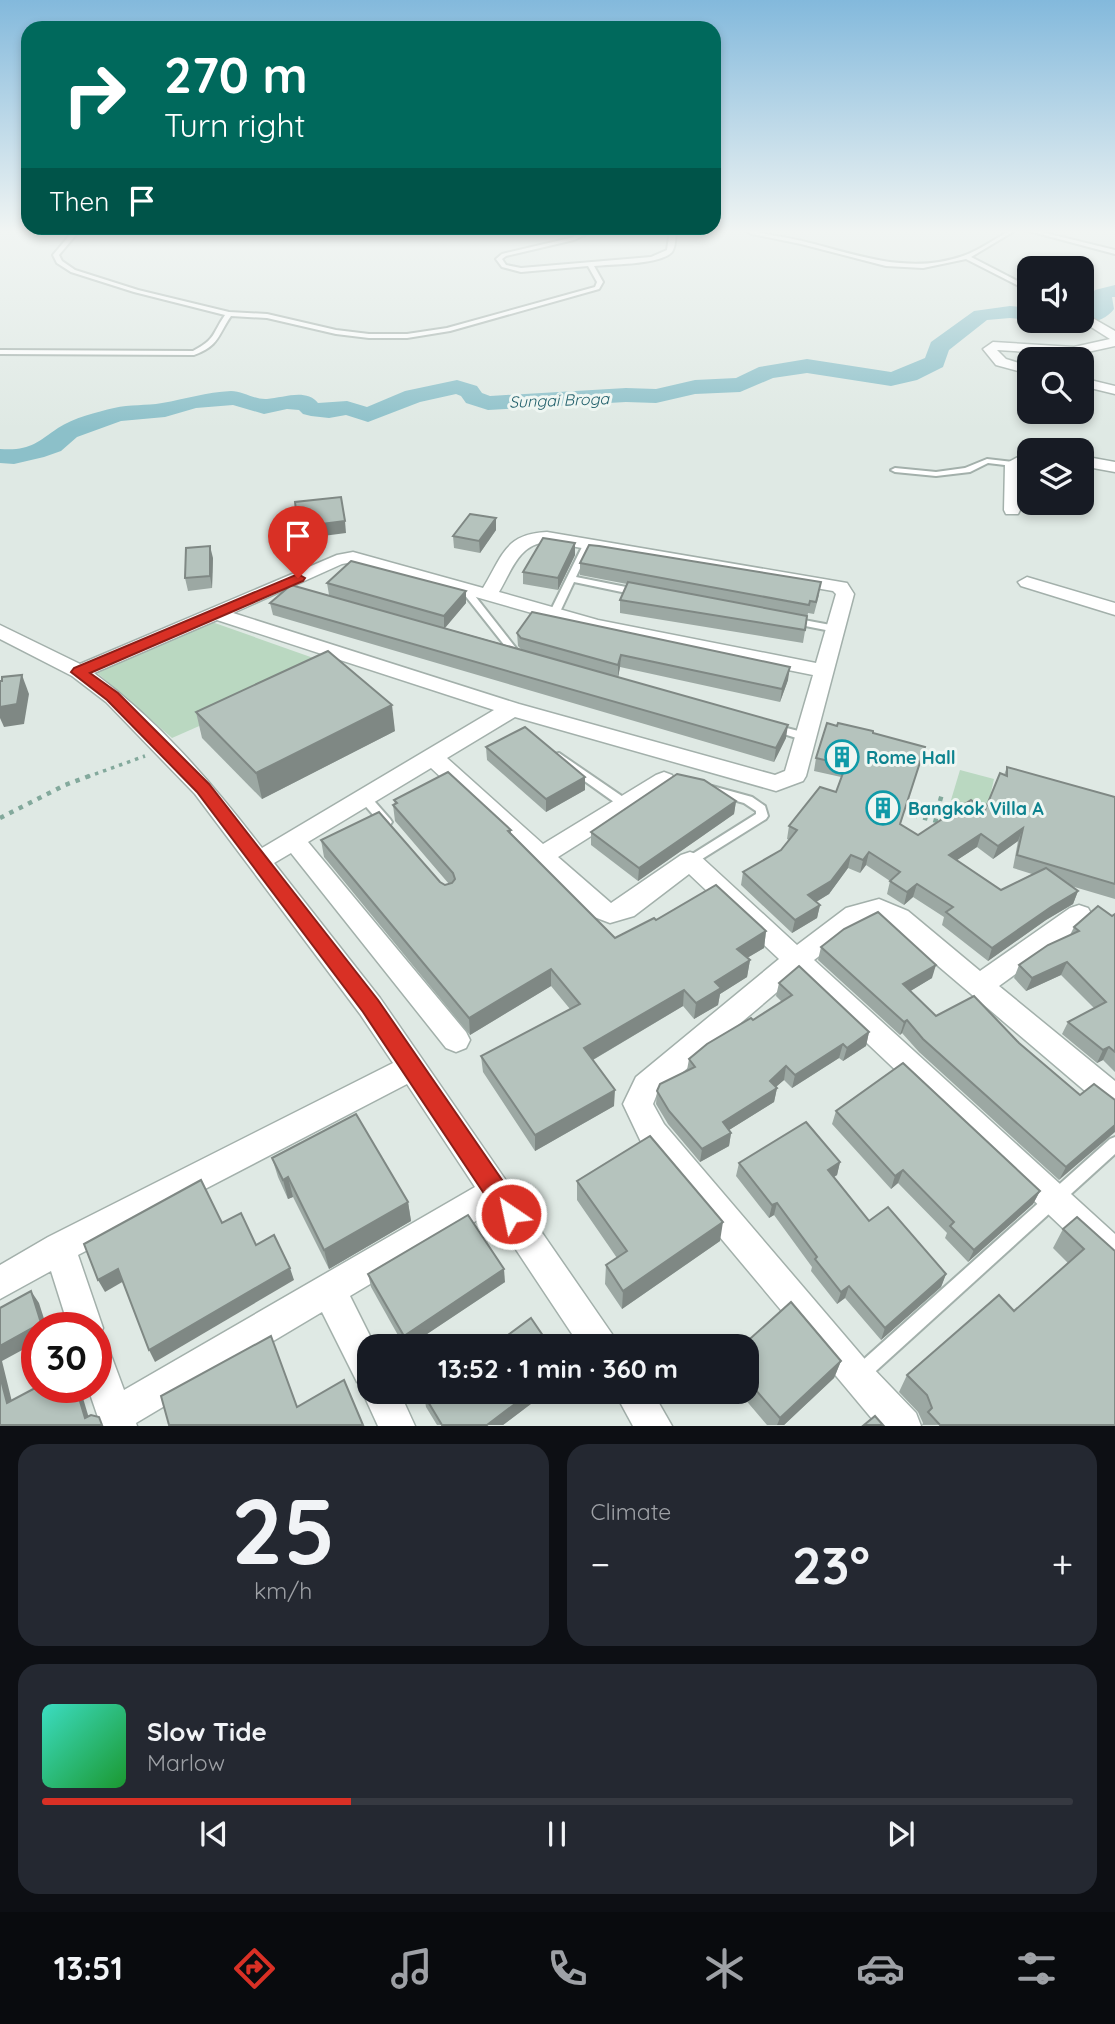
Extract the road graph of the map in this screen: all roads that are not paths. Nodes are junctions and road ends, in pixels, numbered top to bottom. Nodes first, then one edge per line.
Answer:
1 (158, 297) edge
2 (568, 297) edge
3 (229, 314) junction
4 (1094, 320) edge
5 (1115, 320) edge
6 (1094, 323) edge
7 (1115, 340) edge
8 (1017, 347) edge
9 (1094, 349) edge
10 (0, 352) edge
11 (1017, 367) edge
12 (1094, 385) edge
13 (1115, 390) edge
14 (1017, 462) edge
15 (1094, 463) edge
16 (1013, 464) junction
17 (1115, 467) edge
18 (895, 470) dead end
19 (1012, 510) dead end
20 (588, 543) junction
21 (570, 579) junction
22 (1027, 582) dead end
23 (464, 589) junction
24 (650, 594) edge
25 (488, 596) junction
26 (1115, 609) edge
27 (216, 614) junction
28 (554, 614) junction
29 (783, 619) edge
30 (836, 629) junction
31 (0, 631) edge
32 (502, 651) edge
33 (516, 654) junction
34 (529, 658) edge
35 (824, 670) junction
36 (79, 672) junction
37 (512, 709) junction
38 (766, 726) edge
39 (806, 737) junction
40 (556, 755) edge
41 (433, 757) junction
42 (671, 780) edge
43 (700, 787) edge
44 (365, 798) junction
45 (625, 804) junction
46 (398, 836) edge
47 (294, 841) junction
48 (542, 856) junction
49 (690, 860) junction
50 (259, 861) junction
51 (1079, 915) dead end
52 (795, 961) junction
53 (979, 986) junction
54 (456, 1040) dead end
55 (412, 1067) junction
56 (1115, 1099) edge
57 (1115, 1144) edge
58 (496, 1192) junction
59 (1054, 1199) junction
60 (59, 1248) junction
61 (1115, 1256) edge
62 (0, 1283) edge
63 (329, 1290) junction
64 (81, 1312) edge
65 (592, 1334) edge
66 (357, 1346) edge
67 (858, 1376) junction
68 (111, 1403) edge
69 (386, 1404) edge
70 (640, 1404) edge
71 (117, 1420) edge
72 (397, 1426) edge
73 (654, 1426) edge
74 (903, 1426) edge

1 - 3 lane
2 - 3 lane
3 - 10 lane
4 - 5 street
6 - 7 street
7 - 9 street
8 - 11 street
12 - 13 street
14 - 16 street
15 - 17 street
16 - 18 lane
16 - 19 street
20 - 21 lane
20 - 25 street
20 - 30 street
21 - 24 lane
21 - 28 lane
22 - 26 street
23 - 25 street
23 - 27 street
23 - 33 lane
25 - 28 street
27 - 36 street
27 - 37 street
28 - 35 street
29 - 30 lane
30 - 35 street
31 - 36 street
32 - 33 lane
33 - 34 lane
35 - 39 street
36 - 50 street
37 - 39 street
37 - 41 street
38 - 39 lane
40 - 45 lane
41 - 44 street
41 - 48 street
42 - 45 street
43 - 49 lane
44 - 46 lane
44 - 47 street
45 - 48 street
47 - 50 street
47 - 54 street
48 - 49 street
49 - 52 street
50 - 55 street
51 - 53 street
52 - 53 street
52 - 59 street
52 - 67 street
53 - 56 street
55 - 58 street
55 - 60 street
57 - 59 lane
58 - 63 street
58 - 65 street
59 - 61 street
59 - 67 lane
60 - 62 street
60 - 64 street
63 - 66 street
63 - 71 street
67 - 74 street
68 - 71 street
69 - 72 street
70 - 73 street

